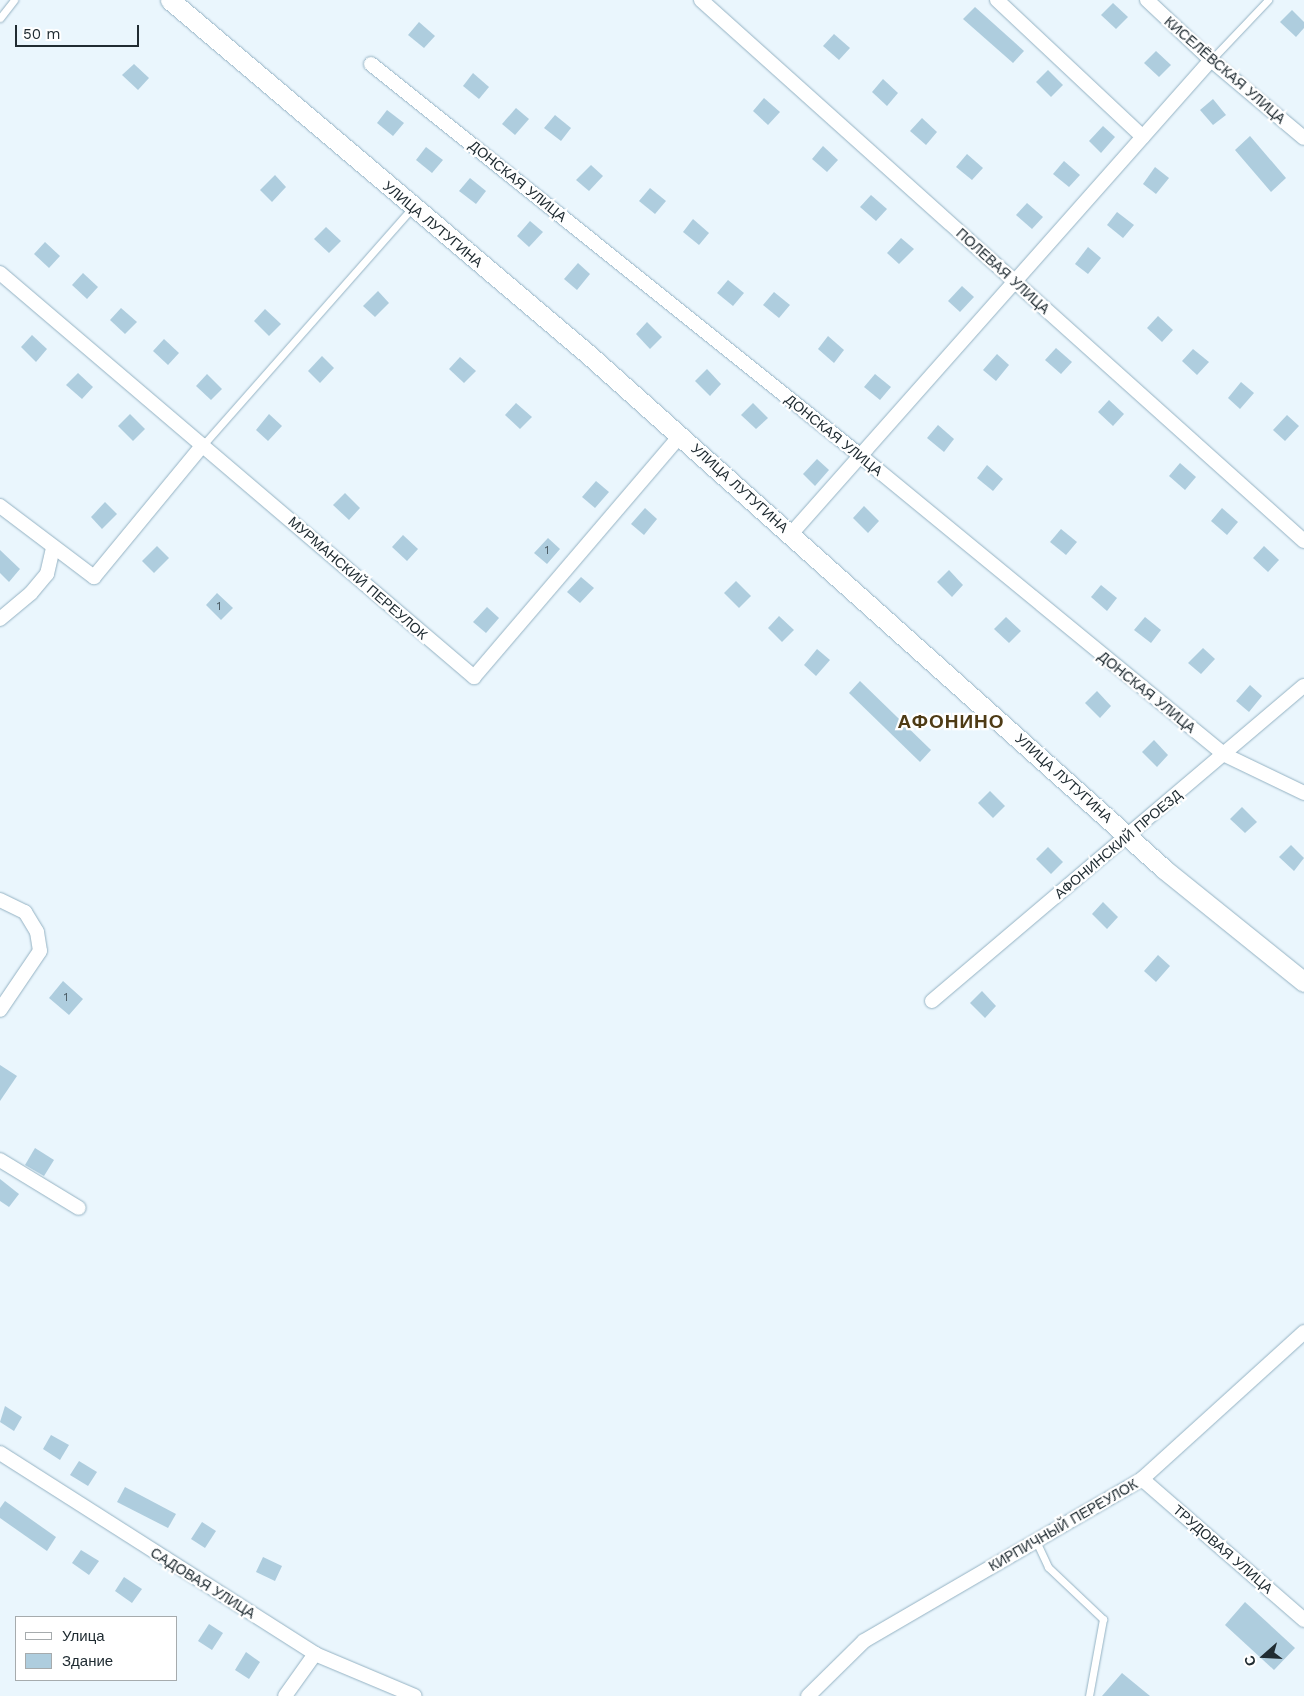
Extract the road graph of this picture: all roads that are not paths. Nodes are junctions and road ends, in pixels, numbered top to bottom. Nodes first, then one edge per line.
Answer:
1 (14, 0) edge
2 (170, 0) edge
3 (189, 0) edge
4 (701, 0) edge
5 (997, 0) edge
6 (1148, 0) edge
7 (1268, 0) edge
8 (0, 18) edge
9 (195, 22) junction
10 (1211, 60) junction
11 (371, 64) dead end
12 (1143, 137) junction
13 (1304, 138) edge
14 (413, 207) junction
15 (0, 273) edge
16 (1016, 282) junction
17 (680, 436) junction
18 (203, 445) junction
19 (862, 457) junction
20 (0, 506) edge
21 (791, 534) junction
22 (1304, 541) edge
23 (53, 547) junction
24 (0, 619) edge
25 (1304, 686) edge
26 (1223, 754) junction
27 (1304, 793) edge
28 (1128, 836) junction
29 (0, 900) edge
30 (1304, 982) edge
31 (932, 1001) dead end
32 (0, 1010) edge
33 (0, 1160) edge
34 (79, 1208) dead end
35 (1304, 1332) edge
36 (0, 1454) edge
37 (1142, 1479) junction
38 (1036, 1541) junction
39 (1304, 1620) edge
40 (315, 1654) junction
41 (285, 1696) edge
42 (415, 1696) edge
43 (808, 1696) edge
44 (1089, 1696) edge

1 - 8 lane
2 - 9 main road, УЛИЦА ЛУТУГИНА
3 - 9 main road
4 - 16 street, ПОЛЕВАЯ УЛИЦА
5 - 12 street
6 - 10 street, КИСЕЛЁВСКАЯ УЛИЦА
7 - 10 lane
9 - 14 main road, УЛИЦА ЛУТУГИНА
10 - 12 street
10 - 13 street, КИСЕЛЁВСКАЯ УЛИЦА
11 - 19 street, ДОНСКАЯ УЛИЦА
12 - 16 street
14 - 17 main road, УЛИЦА ЛУТУГИНА
14 - 18 lane
15 - 18 street, МУРМАНСКИЙ ПЕРЕУЛОК
16 - 19 street
16 - 22 street, ПОЛЕВАЯ УЛИЦА
17 - 18 street, МУРМАНСКИЙ ПЕРЕУЛОК
17 - 21 main road, УЛИЦА ЛУТУГИНА
18 - 23 street
19 - 21 street
19 - 26 street, ДОНСКАЯ УЛИЦА
20 - 23 street
21 - 28 main road, УЛИЦА ЛУТУГИНА
23 - 24 street
25 - 26 street, АФОНИНСКИЙ ПРОЕЗД
26 - 27 street, ДОНСКАЯ УЛИЦА
26 - 28 street, АФОНИНСКИЙ ПРОЕЗД
28 - 30 main road, УЛИЦА ЛУТУГИНА
28 - 31 street, АФОНИНСКИЙ ПРОЕЗД
29 - 32 street
33 - 34 street
35 - 37 street, КИРПИЧНЫЙ ПЕРЕУЛОК
36 - 40 street, САДОВАЯ УЛИЦА
37 - 38 street, КИРПИЧНЫЙ ПЕРЕУЛОК
37 - 39 street, ТРУДОВАЯ УЛИЦА
38 - 43 street, КИРПИЧНЫЙ ПЕРЕУЛОК
38 - 44 lane
40 - 41 street
40 - 42 street, САДОВАЯ УЛИЦА

